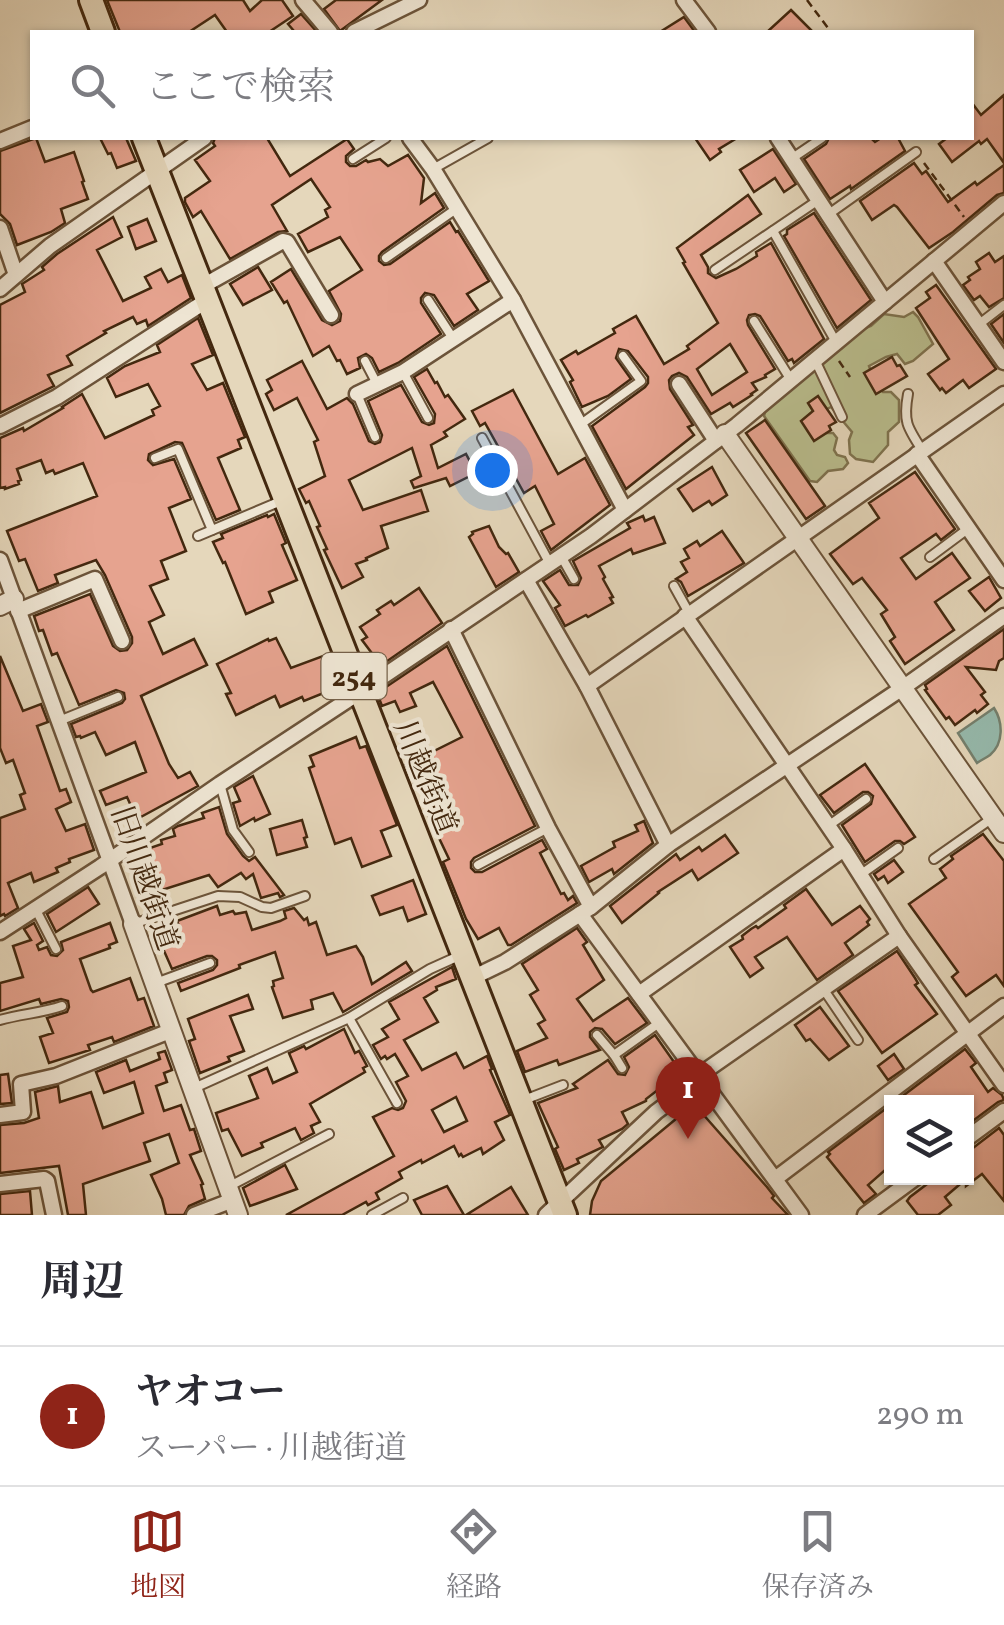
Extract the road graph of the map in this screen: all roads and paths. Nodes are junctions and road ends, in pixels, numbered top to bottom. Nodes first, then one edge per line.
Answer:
1 (91, 0) edge
2 (302, 0) edge
3 (684, 0) edge
4 (808, 0) edge
5 (414, 1) edge
6 (102, 30) edge
7 (328, 30) edge
8 (358, 30) edge
9 (706, 30) edge
10 (830, 30) edge
11 (30, 129) edge
12 (145, 140) edge
13 (201, 140) edge
14 (383, 140) edge
15 (411, 140) edge
16 (484, 140) edge
17 (779, 140) edge
18 (819, 140) edge
19 (0, 141) edge
20 (916, 152) joint
21 (353, 159) dead end
22 (791, 159) junction
23 (432, 169) junction
24 (156, 170) junction
25 (818, 201) junction
26 (1004, 203) edge
27 (456, 210) junction
28 (826, 216) junction
29 (0, 228) edge
30 (972, 229) junction
31 (773, 232) junction
32 (386, 258) dead end
33 (934, 261) junction
34 (716, 270) dead end
35 (16, 274) junction
36 (0, 288) edge
37 (204, 294) junction
38 (428, 300) dead end
39 (513, 300) junction
40 (885, 302) junction
41 (1004, 305) edge
42 (331, 315) dead end
43 (754, 321) dead end
44 (978, 324) junction
45 (454, 340) junction
46 (833, 345) junction
47 (624, 356) dead end
48 (815, 360) junction
49 (365, 361) dead end
50 (1004, 362) edge
51 (403, 372) junction
52 (850, 377) dead end
53 (791, 380) junction
54 (377, 384) junction
55 (680, 384) dead end
56 (357, 394) joint
57 (908, 394) dead end
58 (1004, 394) edge
59 (842, 417) dead end
60 (428, 418) dead end
61 (581, 424) junction
62 (0, 426) edge
63 (721, 437) junction
64 (375, 438) dead end
65 (482, 438) dead end
66 (919, 452) junction
67 (155, 458) dead end
68 (284, 500) junction
69 (625, 510) junction
70 (969, 528) junction
71 (212, 530) junction
72 (198, 536) dead end
73 (799, 539) junction
74 (930, 558) dead end
75 (0, 560) edge
76 (556, 560) junction
77 (574, 579) dead end
78 (526, 580) junction
79 (1004, 580) edge
80 (674, 586) dead end
81 (11, 606) edge
82 (687, 615) junction
83 (1004, 616) edge
84 (451, 629) junction
85 (122, 641) dead end
86 (588, 686) junction
87 (904, 687) junction
88 (360, 692) junction
89 (118, 696) dead end
90 (59, 720) junction
91 (786, 766) junction
92 (220, 784) junction
93 (866, 799) dead end
94 (999, 825) edge
95 (828, 826) junction
96 (548, 828) junction
97 (668, 846) junction
98 (898, 848) dead end
99 (844, 850) junction
100 (249, 852) dead end
101 (934, 859) dead end
102 (110, 860) junction
103 (478, 865) dead end
104 (860, 874) junction
105 (305, 896) dead end
106 (36, 910) junction
107 (585, 910) junction
108 (132, 924) junction
109 (0, 931) edge
110 (899, 936) junction
111 (56, 949) dead end
112 (464, 954) junction
113 (210, 963) dead end
114 (472, 978) junction
115 (153, 984) junction
116 (824, 989) junction
117 (639, 994) junction
118 (62, 1006) dead end
119 (1004, 1006) edge
120 (349, 1018) junction
121 (0, 1020) edge
122 (659, 1023) junction
123 (170, 1031) junction
124 (968, 1034) junction
125 (597, 1035) dead end
126 (858, 1040) dead end
127 (614, 1056) junction
128 (622, 1068) dead end
129 (699, 1077) junction
130 (563, 1085) dead end
131 (1004, 1085) edge
132 (192, 1089) junction
133 (520, 1102) junction
134 (397, 1103) dead end
135 (1004, 1112) edge
136 (0, 1115) edge
137 (974, 1131) edge
138 (329, 1134) dead end
139 (774, 1179) junction
140 (0, 1184) edge
141 (905, 1185) edge
142 (403, 1198) dead end
143 (233, 1201) edge
144 (557, 1211) edge
145 (54, 1215) edge
146 (194, 1215) edge
147 (372, 1215) edge
148 (801, 1215) edge
149 (864, 1215) edge

1 - 6 highway
2 - 7 street
3 - 9 street
4 - 10 path
5 - 8 street
11 - 19 street
12 - 24 highway, 川越街道 / 254
13 - 24 street
14 - 21 lane
15 - 23 street
16 - 23 lane
17 - 22 street
18 - 22 lane
20 - 28 lane
20 - 30 path
22 - 25 street
23 - 27 street
24 - 35 street
24 - 37 highway, 川越街道 / 254
25 - 28 street
25 - 31 lane
26 - 30 street
27 - 32 lane
27 - 39 street
28 - 40 street
29 - 35 street
30 - 33 street
31 - 34 lane
31 - 46 lane
33 - 40 street
33 - 44 street
35 - 36 street
37 - 42 street
37 - 62 street
37 - 68 highway, 川越街道 / 254
38 - 45 lane
39 - 45 street
39 - 61 street
40 - 46 street
41 - 44 lane
43 - 53 lane
44 - 50 street
45 - 51 street
46 - 48 street
46 - 52 path
47 - 61 lane
48 - 53 street
48 - 59 lane
49 - 54 lane
51 - 54 street
51 - 60 lane
53 - 63 street
54 - 56 street
55 - 63 street
56 - 64 lane
57 - 66 lane
58 - 66 street
61 - 69 street
63 - 69 street
63 - 73 street
65 - 76 lane
66 - 70 street
66 - 73 street
67 - 71 lane
68 - 71 lane
68 - 88 highway, 川越街道 / 254
69 - 76 street
70 - 74 lane
70 - 79 street
71 - 72 lane
73 - 82 street
73 - 87 street
75 - 81 street, 旧川越街道
76 - 77 lane
76 - 78 street
78 - 84 street
78 - 86 street
80 - 82 lane
81 - 85 street
81 - 90 street, 旧川越街道
82 - 86 street
82 - 91 street
83 - 87 street
84 - 88 street
84 - 96 street
86 - 97 street
87 - 91 street
87 - 94 street
88 - 92 street
88 - 112 highway, 川越街道 / 254
89 - 90 lane
90 - 102 street, 旧川越街道
91 - 95 street
91 - 97 street
92 - 100 lane
92 - 102 street
93 - 95 lane
94 - 101 lane
95 - 99 street
96 - 103 lane
96 - 107 street
97 - 107 street
98 - 104 lane
99 - 104 street
99 - 117 street
102 - 106 street
102 - 108 street, 旧川越街道
104 - 110 street
105 - 108 lane
106 - 109 street
106 - 111 lane
107 - 114 street
107 - 117 street
108 - 115 street, 旧川越街道
110 - 116 street
110 - 124 street
112 - 114 highway, 川越街道 / 254
112 - 120 lane
113 - 115 lane
114 - 133 highway, 川越街道 / 254
115 - 123 street, 旧川越街道
116 - 126 lane
116 - 129 street
117 - 122 street
118 - 121 lane
119 - 124 street
120 - 132 lane
120 - 134 lane
122 - 127 lane
122 - 129 street
123 - 132 street, 旧川越街道
123 - 136 street
124 - 131 street
124 - 139 street
125 - 127 lane
127 - 128 lane
129 - 139 street
129 - 144 street
130 - 133 lane
132 - 143 street, 旧川越街道
133 - 144 highway, 川越街道 / 254
135 - 137 street
138 - 143 lane
139 - 148 street
140 - 145 street
141 - 149 street
142 - 147 lane
143 - 146 street

